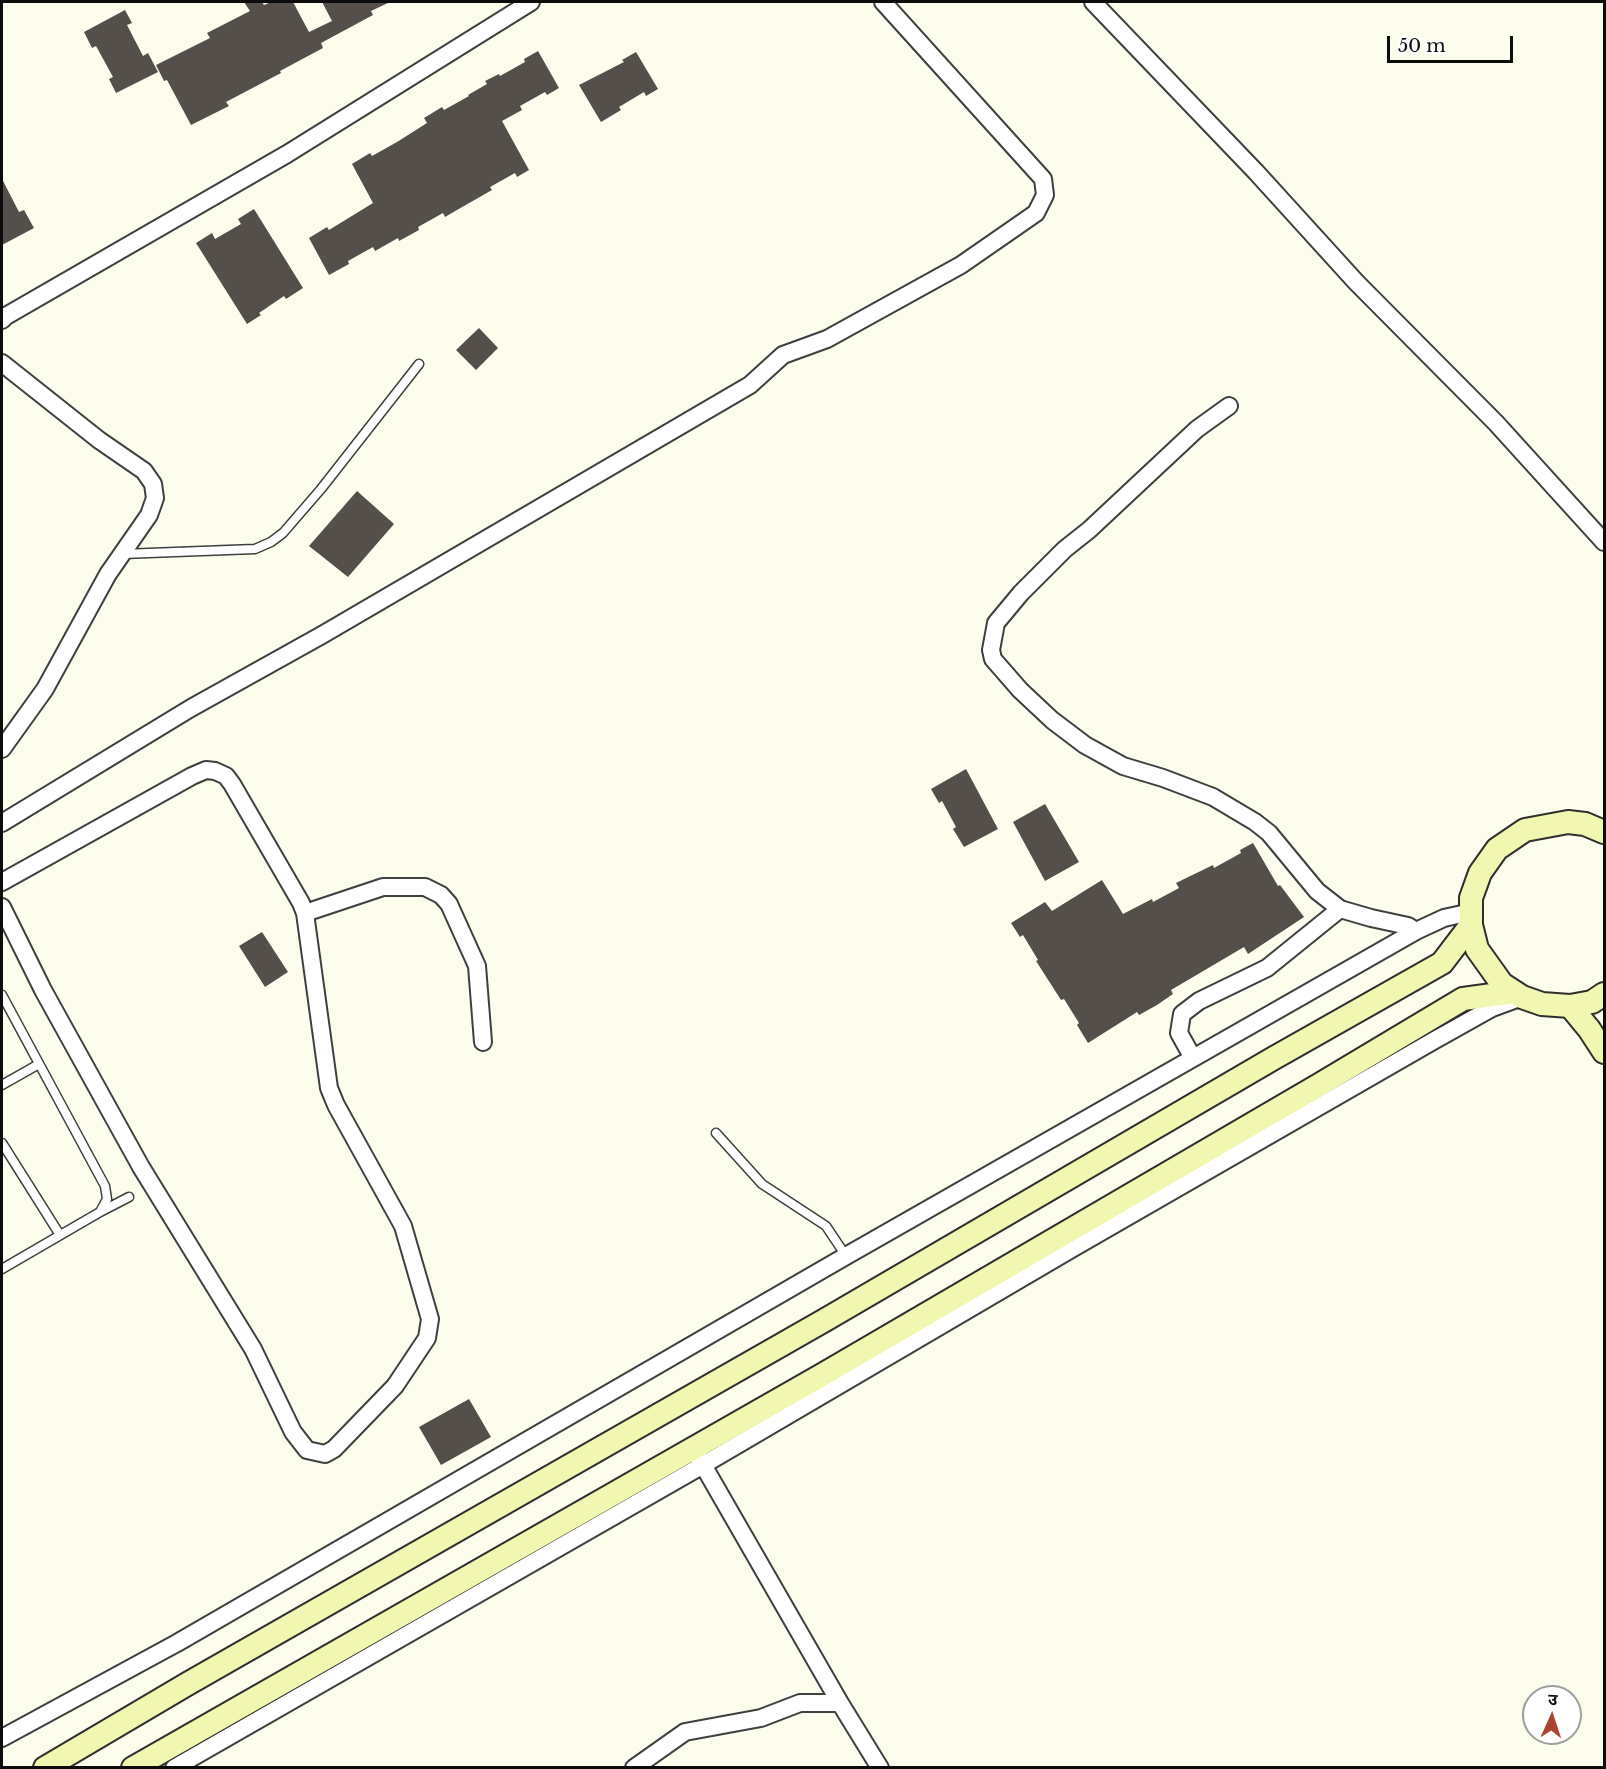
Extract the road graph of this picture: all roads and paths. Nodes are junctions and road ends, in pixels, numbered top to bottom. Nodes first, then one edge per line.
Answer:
1 (531, 2) edge
2 (883, 2) edge
3 (1094, 2) edge
4 (2, 320) edge
5 (2, 363) edge
6 (419, 364) dead end
7 (1229, 406) dead end
8 (1605, 542) edge
9 (122, 554) junction
10 (2, 749) edge
11 (2, 823) edge
12 (1605, 832) edge
13 (2, 882) edge
14 (2, 907) edge
15 (1340, 909) junction
16 (305, 914) junction
17 (1471, 918) junction
18 (1416, 930) junction
19 (1605, 994) edge
20 (2, 995) edge
21 (1518, 995) junction
22 (1570, 1006) junction
23 (483, 1042) dead end
24 (1605, 1052) edge
25 (1192, 1058) junction
26 (39, 1064) junction
27 (2, 1085) edge
28 (716, 1133) dead end
29 (2, 1143) edge
30 (129, 1197) dead end
31 (100, 1212) junction
32 (60, 1235) junction
33 (846, 1256) junction
34 (2, 1267) edge
35 (699, 1457) junction
36 (840, 1703) junction
37 (2, 1738) edge
38 (45, 1767) edge
39 (134, 1767) edge
40 (174, 1767) edge
41 (634, 1767) edge
42 (880, 1767) edge

1 - 4 street
2 - 11 street
3 - 8 street
5 - 9 street
6 - 9 lane
7 - 15 street
9 - 10 street
12 - 17 street
13 - 16 street
14 - 16 street
15 - 18 street
15 - 25 street
16 - 23 street
17 - 18 street
17 - 21 street
17 - 38 street
18 - 25 street
19 - 22 street
20 - 26 lane
21 - 22 street
21 - 35 street
22 - 24 street
25 - 33 street
26 - 27 lane
26 - 31 lane
28 - 33 lane
29 - 32 lane
30 - 31 lane
31 - 32 lane
32 - 34 lane
33 - 37 street
35 - 36 street
35 - 39 street
35 - 40 street
36 - 41 street
36 - 42 street

